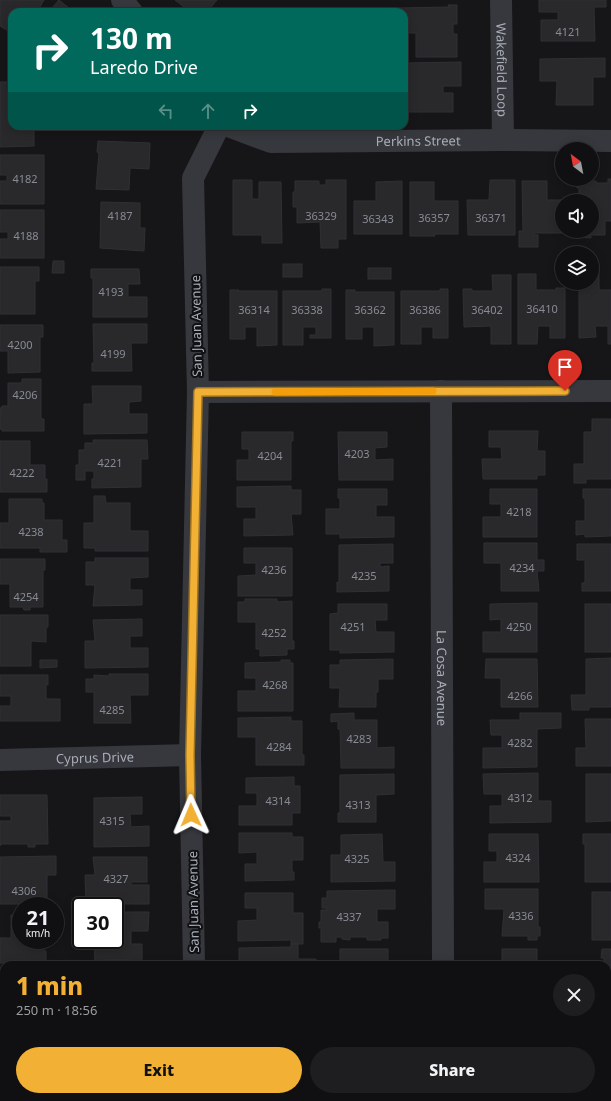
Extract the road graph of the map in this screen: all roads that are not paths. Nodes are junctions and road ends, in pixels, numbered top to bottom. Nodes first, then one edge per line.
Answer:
1 (122, 0) edge
2 (501, 0) edge
3 (129, 8) edge
4 (217, 130) edge
5 (239, 130) edge
6 (502, 140) junction
7 (611, 141) edge
8 (441, 391) junction
9 (611, 391) edge
10 (198, 392) junction
11 (190, 755) junction
12 (0, 760) edge
13 (194, 961) edge
14 (443, 961) edge

1 - 3 street
2 - 6 street, Wakefield Loop
4 - 10 street, San Juan Avenue
5 - 6 street, Perkins Street
6 - 7 street, Perkins Street
8 - 9 street
8 - 10 street
8 - 14 street, La Cosa Avenue
10 - 11 street, San Juan Avenue
11 - 12 street, Cyprus Drive
11 - 13 street, San Juan Avenue

